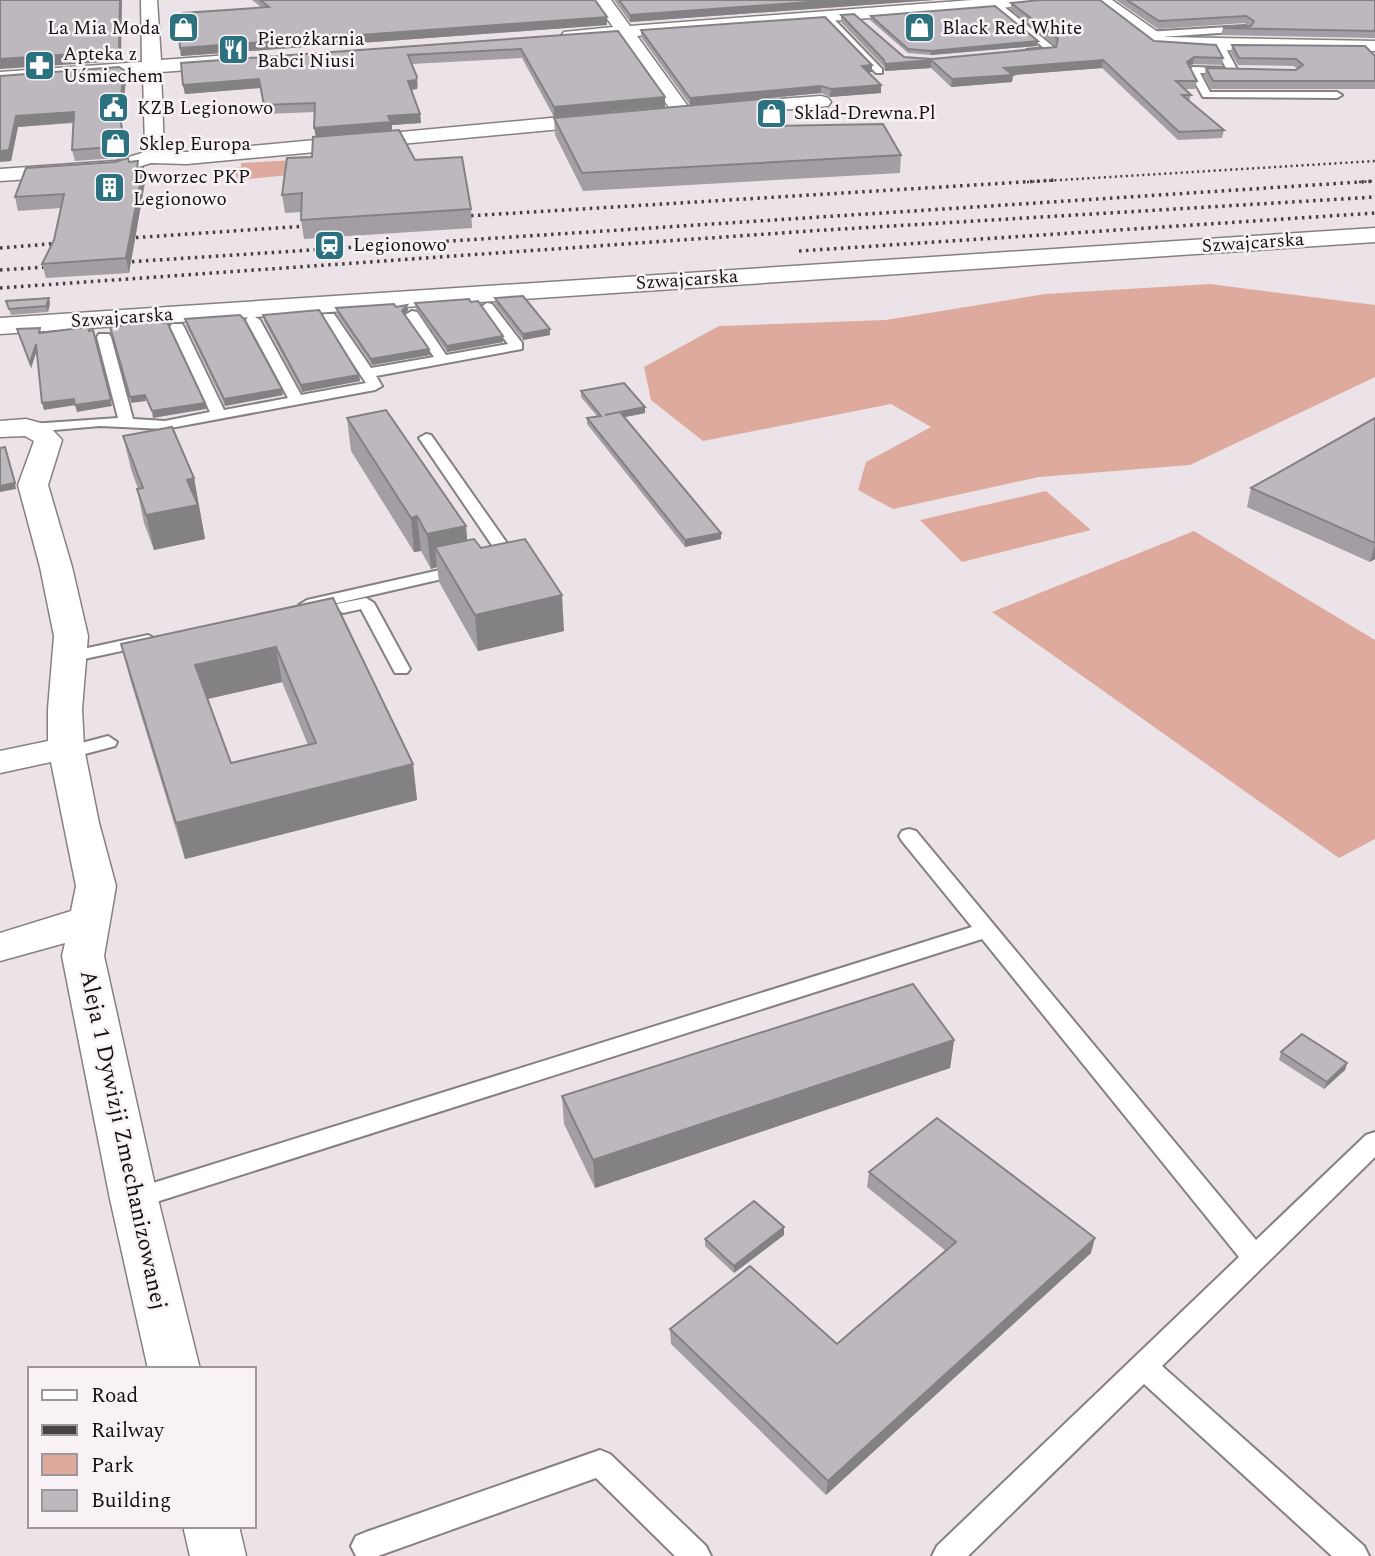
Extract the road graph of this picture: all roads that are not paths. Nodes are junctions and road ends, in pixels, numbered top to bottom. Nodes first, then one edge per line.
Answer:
1 (149, 0) edge
2 (1038, 0) edge
3 (1101, 0) edge
4 (994, 3) junction
5 (608, 7) edge
6 (660, 12) edge
7 (826, 16) junction
8 (1245, 29) edge
9 (626, 30) junction
10 (1146, 35) junction
11 (556, 37) edge
12 (1219, 45) junction
13 (1372, 51) edge
14 (1025, 53) edge
15 (246, 59) edge
16 (152, 66) junction
17 (879, 71) edge
18 (1233, 71) junction
19 (1245, 71) edge
20 (0, 78) edge
21 (1337, 95) edge
22 (821, 102) edge
23 (682, 112) junction
24 (654, 115) edge
25 (626, 117) edge
26 (150, 158) junction
27 (0, 175) edge
28 (1375, 235) edge
29 (487, 307) dead end
30 (412, 315) dead end
31 (329, 317) dead end
32 (253, 320) dead end
33 (0, 326) edge
34 (177, 327) dead end
35 (104, 337) dead end
36 (442, 359) junction
37 (367, 373) junction
38 (297, 401) junction
39 (219, 415) junction
40 (127, 424) junction
41 (15, 428) edge
42 (426, 438) dead end
43 (164, 643) edge
44 (70, 663) junction
45 (401, 669) dead end
46 (108, 743) dead end
47 (66, 750) junction
48 (0, 762) edge
49 (909, 836) dead end
50 (88, 920) junction
51 (986, 930) junction
52 (0, 947) edge
53 (1375, 1142) edge
54 (134, 1199) junction
55 (1255, 1257) junction
56 (1143, 1366) junction
57 (174, 1367) edge
58 (211, 1528) edge
59 (366, 1546) dead end
60 (218, 1556) edge
61 (696, 1556) edge
62 (947, 1556) edge
63 (1354, 1556) edge

1 - 16 street
2 - 4 street
3 - 10 street
4 - 7 street
4 - 14 lane
5 - 9 street
6 - 9 street
7 - 9 street
7 - 17 lane
8 - 10 lane
9 - 11 street
9 - 23 street
10 - 12 street
12 - 13 street
12 - 18 lane
15 - 16 street
16 - 20 street
16 - 26 street
18 - 19 lane
18 - 21 lane
22 - 23 street
23 - 24 street
25 - 26 street
26 - 27 street
28 - 33 street, Szwajcarska
29 - 36 lane
30 - 36 lane
31 - 37 lane
32 - 38 lane
34 - 39 lane
35 - 40 lane
36 - 37 lane
37 - 38 lane
38 - 39 lane
39 - 40 lane
40 - 41 lane
41 - 44 street, Aleja 1 Dywizji Zmechanizowanej
42 - 45 lane
43 - 44 lane
44 - 47 street, Aleja 1 Dywizji Zmechanizowanej
46 - 47 lane
47 - 48 street
47 - 50 street, Aleja 1 Dywizji Zmechanizowanej
49 - 51 lane
50 - 52 street
50 - 54 street, Aleja 1 Dywizji Zmechanizowanej
51 - 54 lane
51 - 55 lane
53 - 55 lane
54 - 57 street, Aleja 1 Dywizji Zmechanizowanej
55 - 56 lane
56 - 62 lane
56 - 63 lane
58 - 60 street
59 - 61 lane

